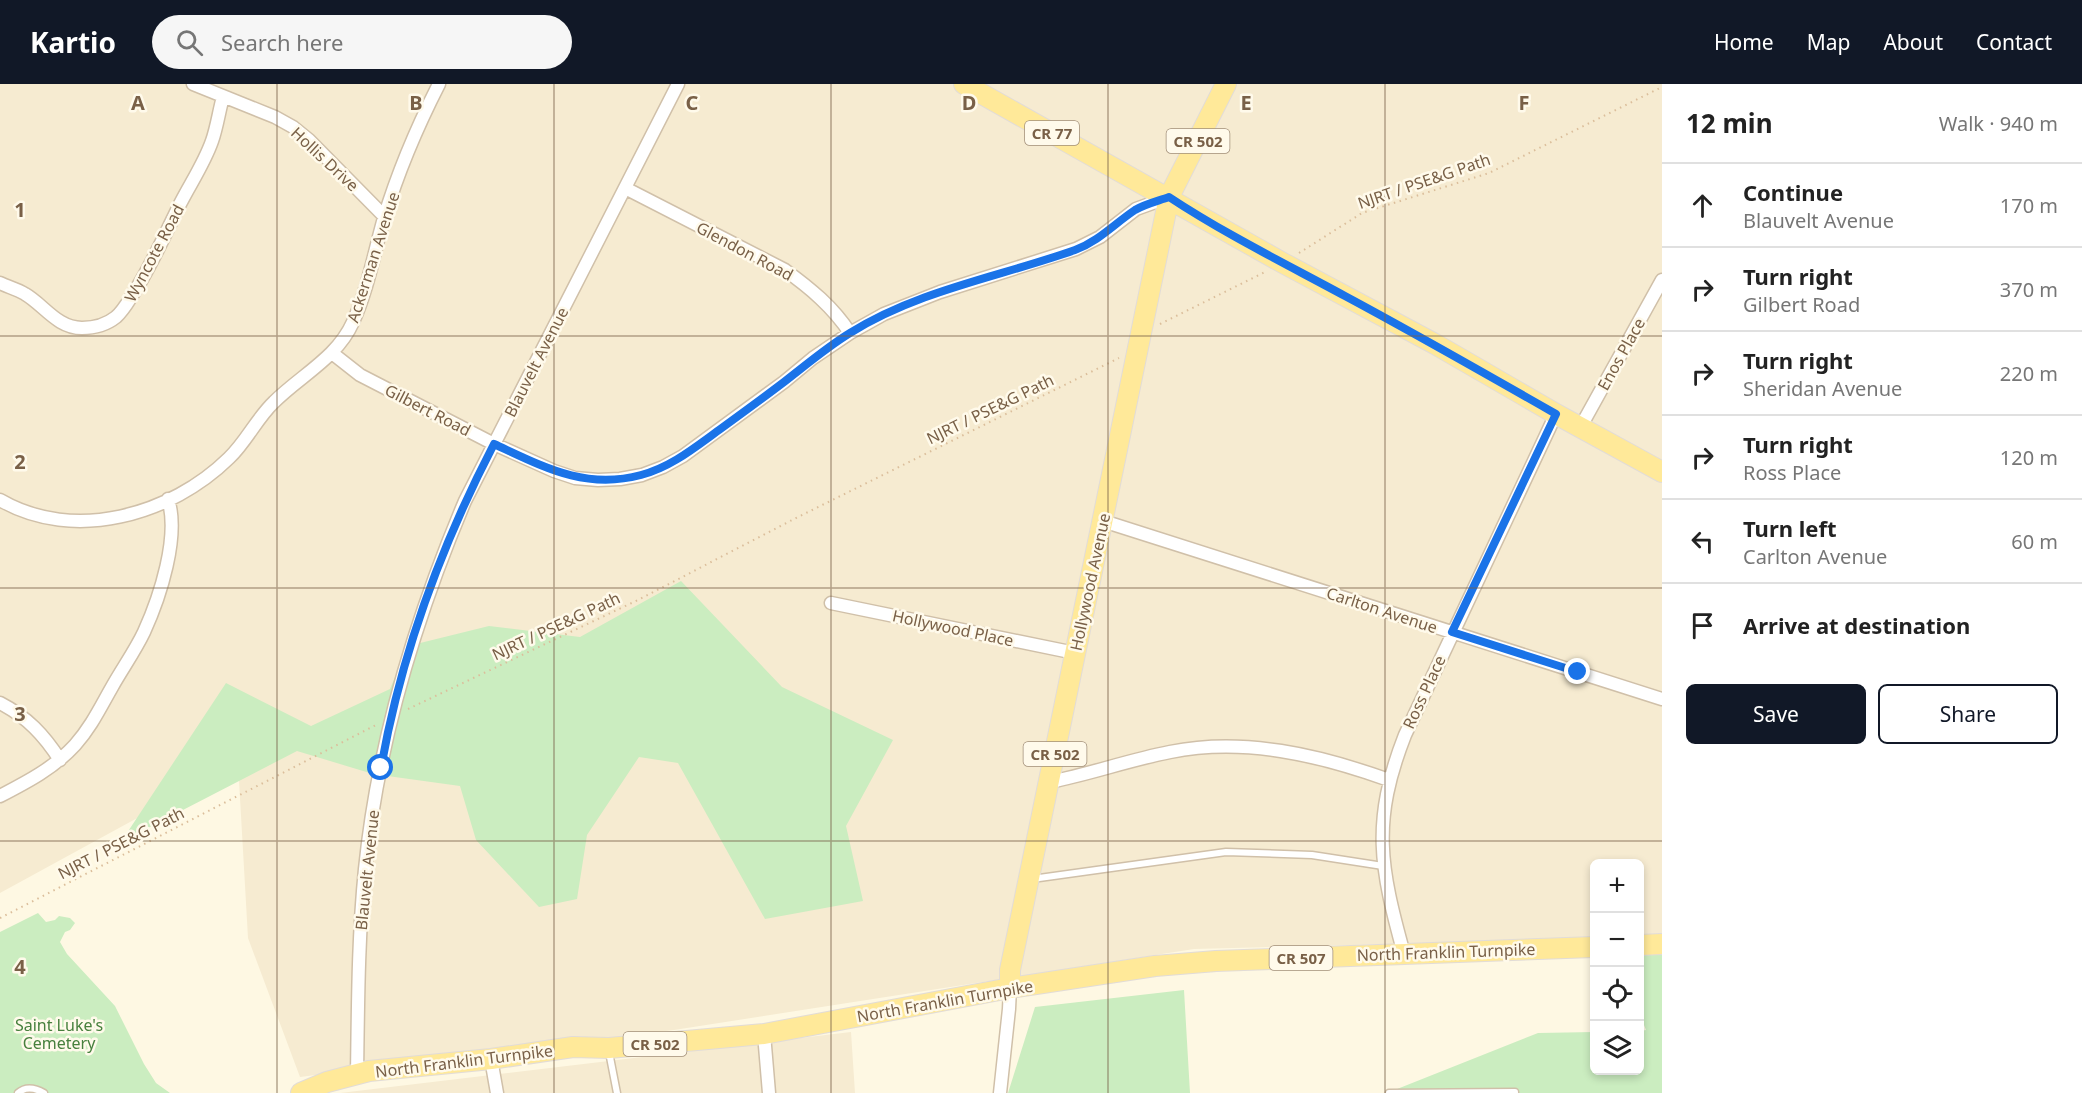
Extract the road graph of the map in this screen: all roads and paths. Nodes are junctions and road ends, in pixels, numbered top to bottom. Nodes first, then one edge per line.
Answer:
1 (193, 84) edge
2 (439, 84) edge
3 (678, 84) edge
4 (964, 84) edge
5 (1226, 84) edge
6 (1662, 87) edge
7 (223, 97) junction
8 (625, 188) junction
9 (1169, 197) junction
10 (385, 217) junction
11 (1294, 256) dead end
12 (1270, 269) dead end
13 (1662, 280) edge
14 (0, 283) edge
15 (1154, 327) dead end
16 (850, 333) junction
17 (332, 353) junction
18 (1123, 356) dead end
19 (1556, 414) junction
20 (1580, 428) junction
21 (494, 444) junction
22 (1662, 472) edge
23 (168, 499) junction
24 (0, 500) edge
25 (1103, 521) junction
26 (831, 603) dead end
27 (1452, 632) junction
28 (1075, 653) junction
29 (1662, 699) edge
30 (0, 703) edge
31 (392, 717) junction
32 (60, 760) junction
33 (1389, 780) junction
34 (1050, 782) junction
35 (0, 796) edge
36 (1383, 866) junction
37 (1029, 879) junction
38 (0, 918) edge
39 (1662, 944) edge
40 (1644, 945) edge
41 (1590, 947) edge
42 (1404, 954) junction
43 (1010, 988) junction
44 (764, 1034) junction
45 (609, 1048) junction
46 (491, 1059) junction
47 (357, 1074) junction
48 (1515, 1092) edge
49 (18, 1093) edge
50 (44, 1093) edge
51 (301, 1093) edge
52 (496, 1093) edge
53 (617, 1093) edge
54 (770, 1093) edge
55 (1000, 1093) edge
56 (1389, 1093) edge

1 - 7 street, Hollis Drive
2 - 10 street, Ackerman Avenue
3 - 8 street, Blauvelt Avenue
4 - 9 main road, CR 77
5 - 9 main road, Hollywood Avenue / CR 502
6 - 11 path, NJRT / PSE&G Path
7 - 10 street, Hollis Drive
7 - 14 street, Wyncote Road
8 - 16 street, Glendon Road
8 - 21 street, Blauvelt Avenue
9 - 16 street, Gilbert Road
9 - 19 main road, CR 77
9 - 25 main road, Hollywood Avenue / CR 502
10 - 17 street, Ackerman Avenue
12 - 15 path
13 - 20 street, Enos Place
16 - 21 street, Gilbert Road
17 - 21 street, Gilbert Road
17 - 23 street, Ackerman Avenue
18 - 31 path, NJRT / PSE&G Path
19 - 20 main road, CR 77
19 - 27 street, Ross Place
20 - 22 main road, CR 77
21 - 31 street, Blauvelt Avenue
23 - 24 street, Ackerman Avenue
23 - 32 street
25 - 27 street, Carlton Avenue
25 - 28 main road, Hollywood Avenue / CR 502
26 - 28 street, Hollywood Place
27 - 29 street, Carlton Avenue
27 - 33 street, Ross Place
28 - 34 main road, Hollywood Avenue / CR 502
30 - 32 street
31 - 38 path, NJRT / PSE&G Path
31 - 47 street, Blauvelt Avenue
32 - 35 street
33 - 34 street
33 - 36 street, Ross Place
34 - 37 main road, Hollywood Avenue / CR 502
36 - 37 lane
36 - 42 street, Ross Place
37 - 43 main road, Hollywood Avenue / CR 502
39 - 40 main road
41 - 42 main road, North Franklin Turnpike / CR 507
42 - 43 main road, North Franklin Turnpike / CR 507
43 - 44 main road, North Franklin Turnpike / CR 502
43 - 55 street, Hollywood Avenue
44 - 45 main road, North Franklin Turnpike / CR 502
44 - 54 street
45 - 46 main road, North Franklin Turnpike / CR 502
45 - 53 lane
46 - 47 main road, North Franklin Turnpike / CR 502
46 - 52 street
47 - 51 main road, North Franklin Turnpike / CR 502
48 - 56 lane
49 - 50 lane

